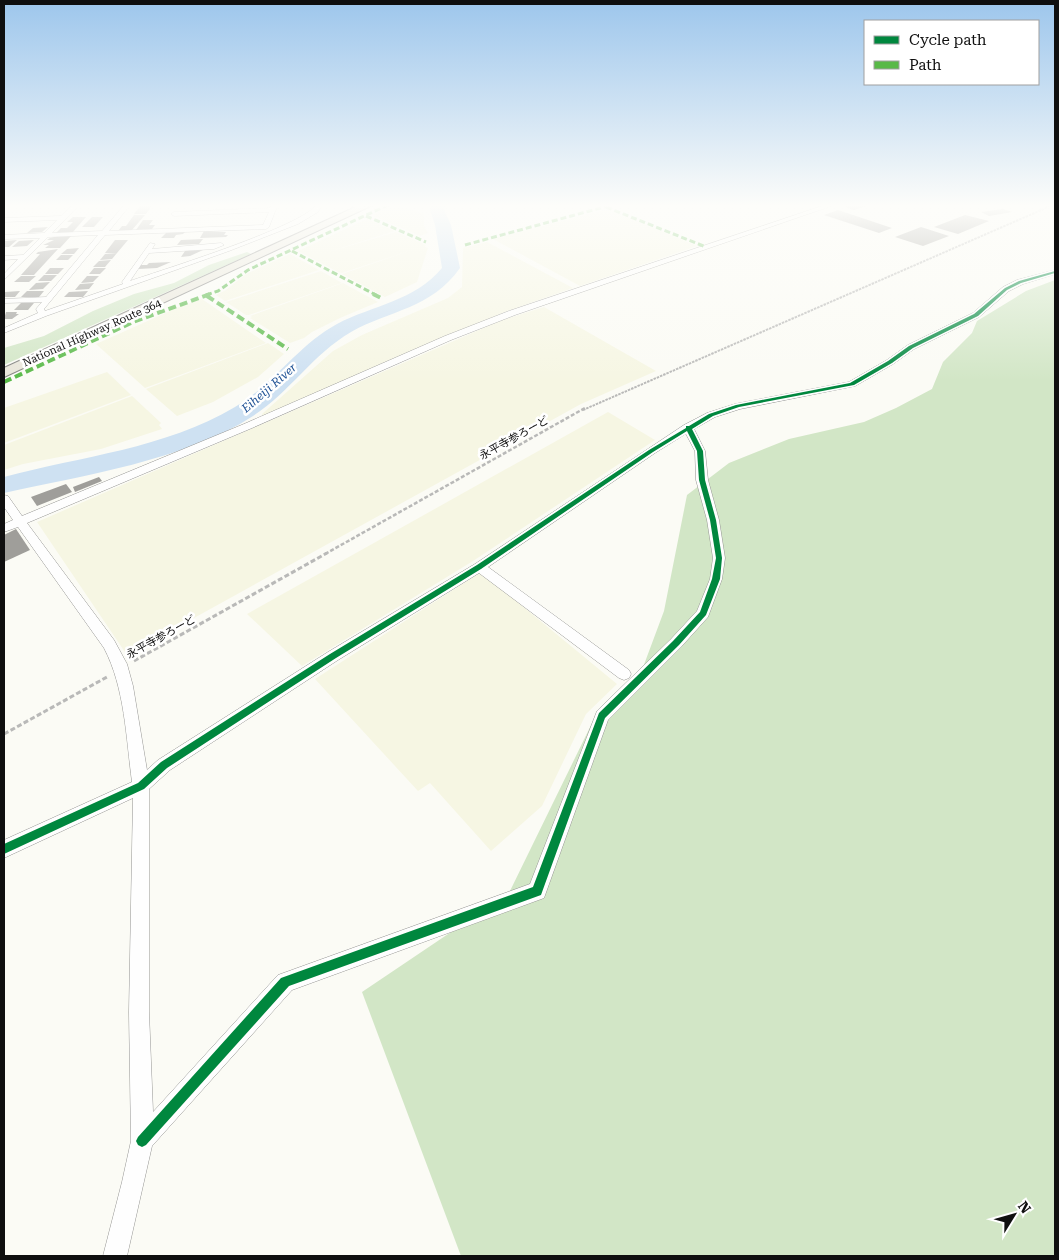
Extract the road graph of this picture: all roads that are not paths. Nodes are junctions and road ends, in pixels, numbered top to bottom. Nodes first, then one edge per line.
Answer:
1 (19, 263) edge
2 (79, 263) edge
3 (140, 263) edge
4 (189, 263) edge
5 (244, 263) edge
6 (659, 263) edge
7 (1055, 272) edge
8 (4, 278) edge
9 (127, 284) junction
10 (49, 299) junction
11 (4, 301) edge
12 (43, 314) junction
13 (4, 331) edge
14 (4, 373) edge
15 (688, 428) junction
16 (4, 499) edge
17 (20, 521) junction
18 (4, 528) edge
19 (479, 567) junction
20 (624, 674) dead end
21 (141, 786) junction
22 (4, 849) edge
23 (142, 1141) junction
24 (114, 1256) edge

1 - 8 street
2 - 10 street
3 - 9 street
4 - 9 street
5 - 14 highway, National Highway Route 364
6 - 17 street
7 - 15 street
9 - 12 street
10 - 11 street
10 - 12 street
12 - 13 street
15 - 19 street
15 - 23 street
16 - 17 street
17 - 18 street
17 - 21 street
19 - 20 street
19 - 21 street
21 - 22 street
21 - 23 street
23 - 24 street

